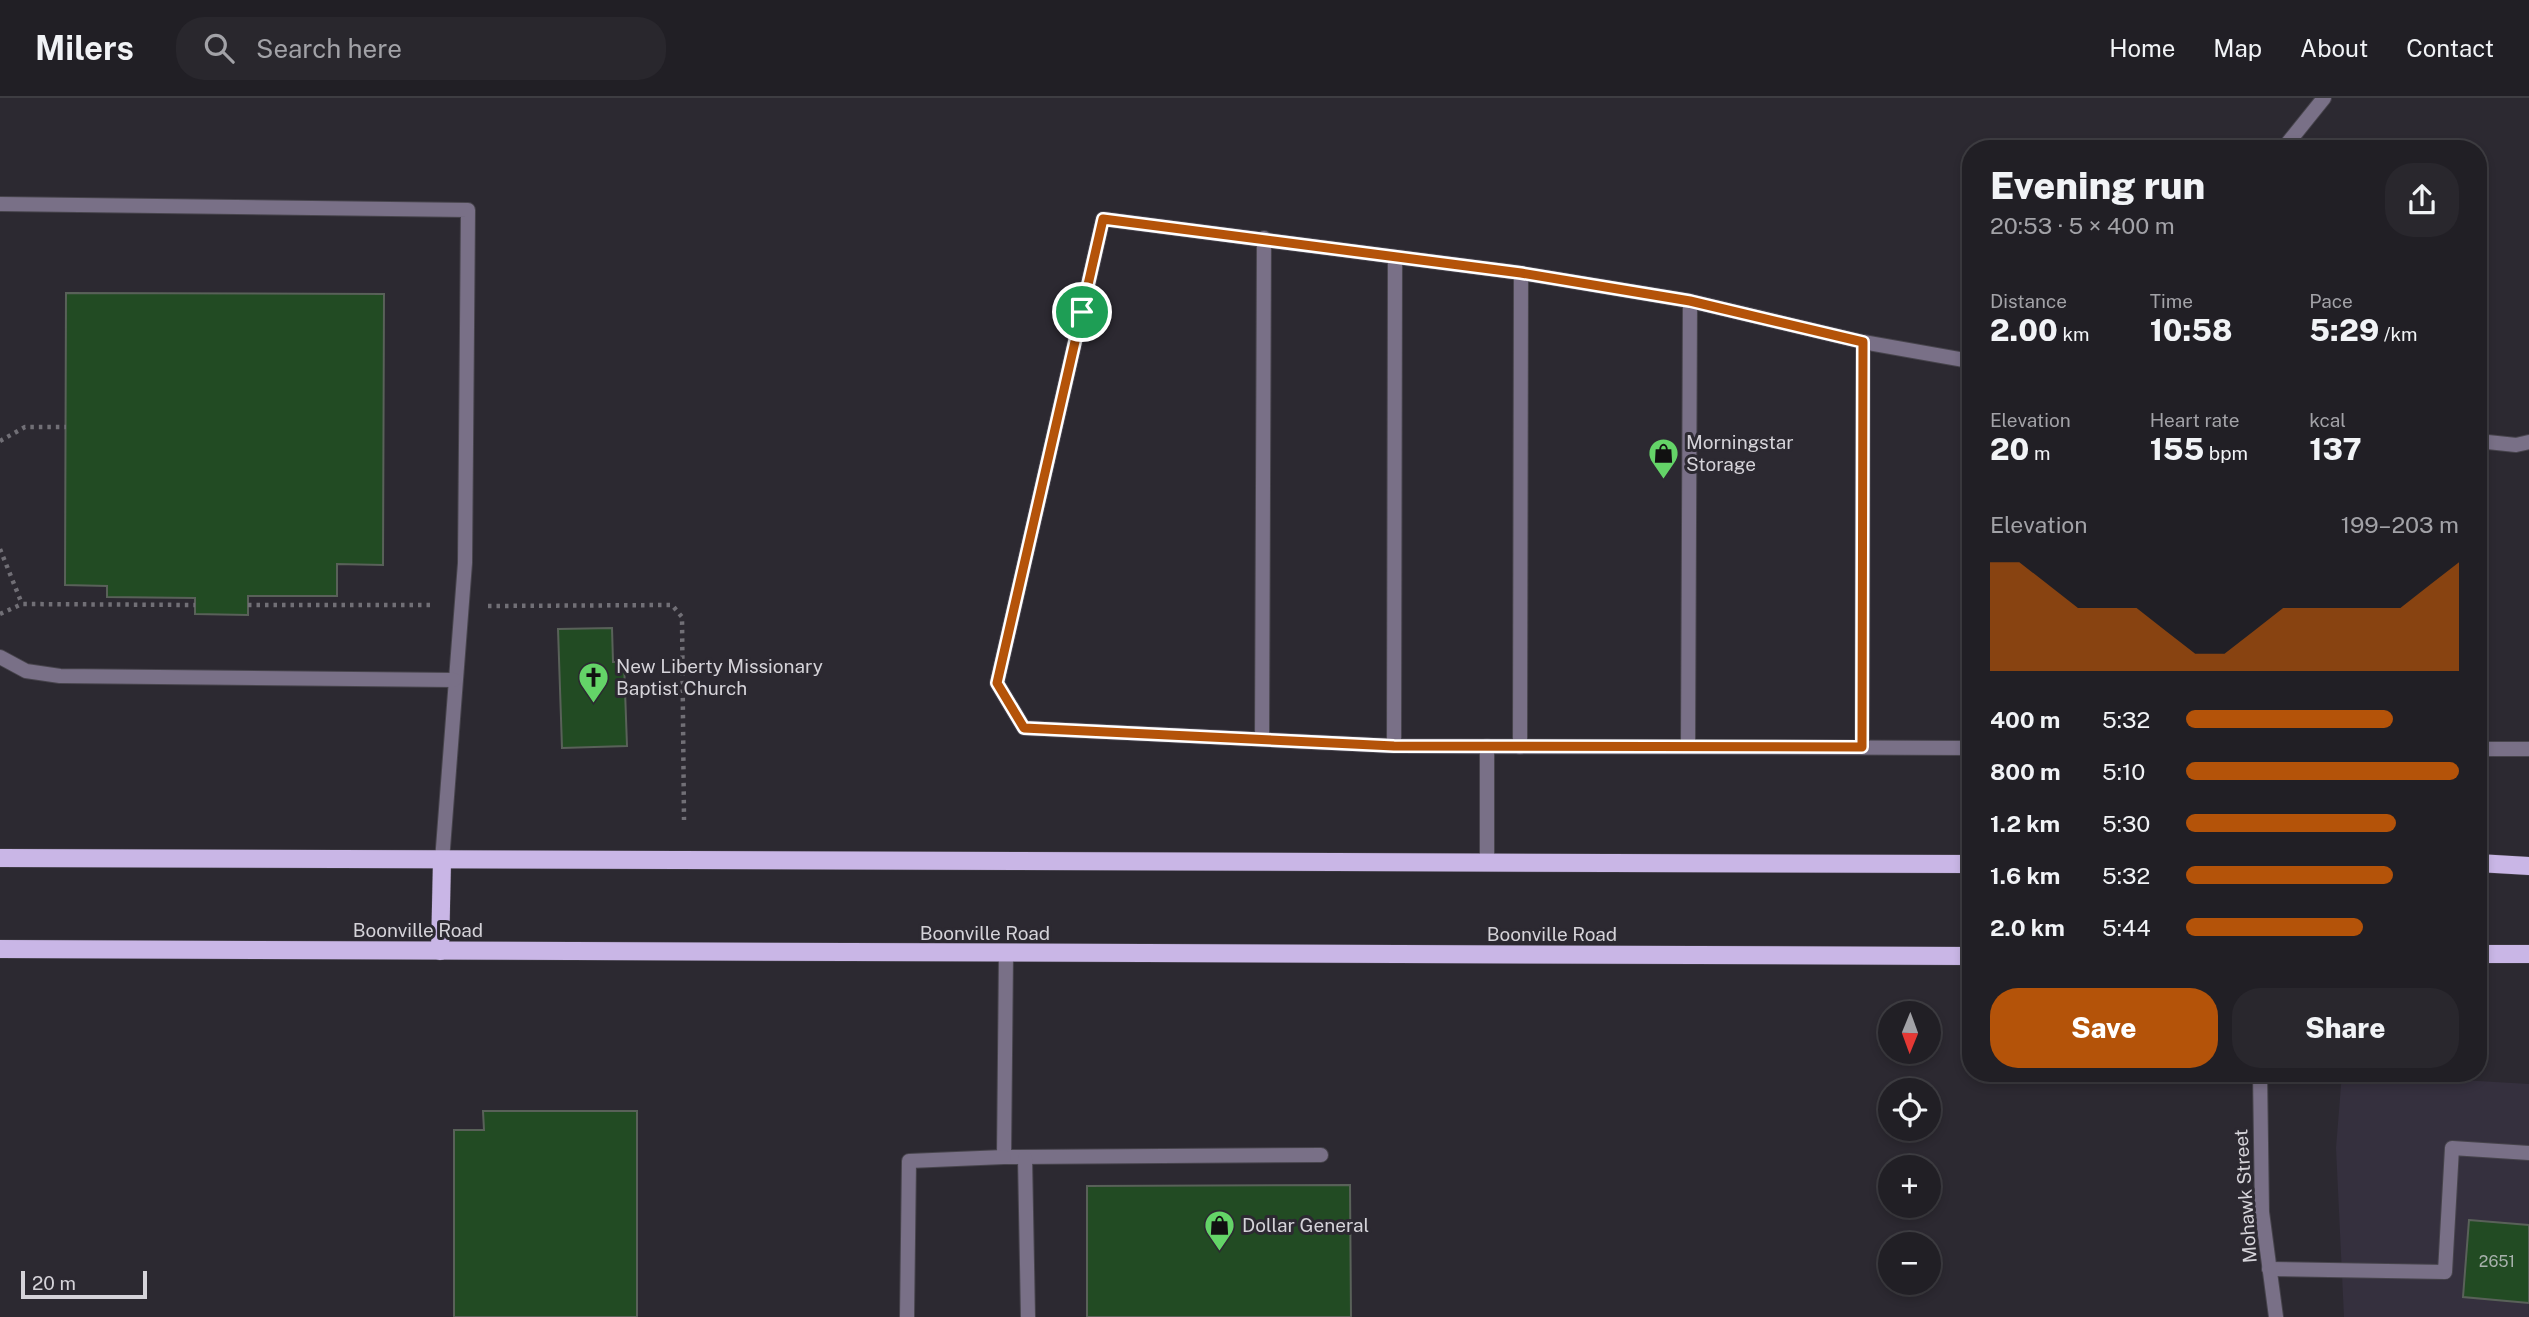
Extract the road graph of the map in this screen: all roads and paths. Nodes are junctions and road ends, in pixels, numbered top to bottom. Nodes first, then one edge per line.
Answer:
1 (2324, 98) edge
2 (2290, 140) edge
3 (0, 204) edge
4 (1264, 238) junction
5 (1395, 257) junction
6 (1521, 273) junction
7 (1690, 301) junction
8 (1863, 342) junction
9 (1962, 360) edge
10 (66, 427) dead end
11 (0, 441) edge
12 (2487, 442) edge
13 (2529, 442) edge
14 (0, 549) edge
15 (22, 604) junction
16 (195, 605) dead end
17 (248, 605) dead end
18 (431, 605) dead end
19 (495, 607) dead end
20 (0, 614) edge
21 (0, 657) edge
22 (454, 680) junction
23 (1262, 739) junction
24 (1394, 746) junction
25 (1487, 746) junction
26 (1520, 747) junction
27 (1688, 747) junction
28 (1862, 747) junction
29 (1962, 748) edge
30 (2487, 749) edge
31 (2529, 749) edge
32 (684, 820) dead end
33 (0, 858) edge
34 (442, 861) junction
35 (1488, 863) junction
36 (1962, 864) edge
37 (2487, 864) edge
38 (2529, 866) edge
39 (0, 950) edge
40 (440, 951) junction
41 (1006, 954) junction
42 (2487, 954) edge
43 (2529, 954) edge
44 (1962, 956) edge
45 (2260, 1082) edge
46 (2529, 1153) edge
47 (1321, 1155) dead end
48 (1003, 1157) junction
49 (1025, 1158) junction
50 (2269, 1269) junction
51 (907, 1317) edge
52 (1028, 1317) edge
53 (2276, 1317) edge

1 - 2 street
3 - 22 street
4 - 5 street
4 - 23 street
4 - 23 street
5 - 6 street
5 - 24 street
6 - 7 street
6 - 26 street
7 - 8 street
7 - 27 street
8 - 9 street
8 - 28 street
10 - 11 path
12 - 13 street
14 - 15 path
15 - 16 path
15 - 20 path
17 - 18 path
19 - 32 path
21 - 22 street
22 - 34 street
23 - 24 street
24 - 25 street
25 - 26 street
25 - 35 street
26 - 27 street
27 - 28 street
28 - 29 street
30 - 31 street
33 - 34 main road
34 - 35 main road
34 - 40 main road
35 - 36 main road
37 - 38 main road
39 - 40 main road, Boonville Road
40 - 41 main road, Boonville Road
41 - 44 main road, Boonville Road
41 - 48 street
42 - 43 main road
45 - 50 street, Mohawk Street
46 - 50 street
47 - 49 street
48 - 49 street
48 - 51 street
49 - 52 street
50 - 53 street, Mohawk Street

